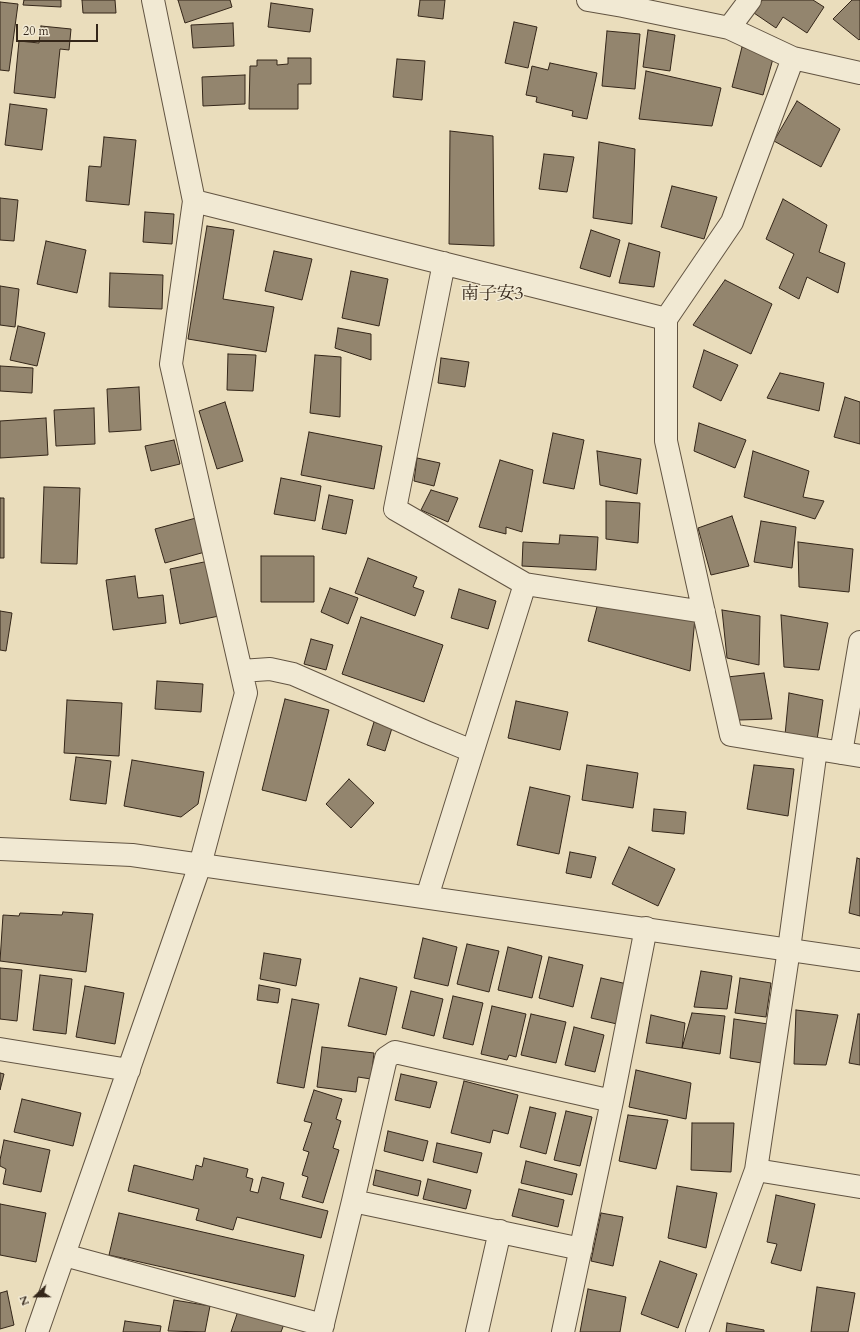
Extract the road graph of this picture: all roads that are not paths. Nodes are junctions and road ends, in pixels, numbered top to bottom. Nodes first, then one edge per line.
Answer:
1 (153, 0) edge
2 (588, 0) edge
3 (750, 0) edge
4 (729, 28) junction
5 (793, 58) junction
6 (860, 73) edge
7 (194, 201) junction
8 (444, 263) junction
9 (666, 319) junction
10 (525, 584) junction
11 (704, 612) junction
12 (860, 642) edge
13 (241, 671) junction
14 (816, 748) junction
15 (472, 751) junction
16 (851, 754) edge
17 (0, 849) edge
18 (200, 865) junction
19 (427, 897) junction
20 (646, 928) junction
21 (789, 949) junction
22 (860, 960) edge
23 (0, 1049) edge
24 (129, 1070) junction
25 (612, 1101) junction
26 (756, 1170) junction
27 (860, 1187) edge
28 (353, 1200) junction
29 (500, 1231) junction
30 (581, 1249) junction
31 (64, 1255) junction
32 (322, 1328) edge
33 (37, 1332) edge
34 (477, 1332) edge
35 (563, 1332) edge
36 (697, 1332) edge

1 - 7 street
2 - 4 street
3 - 4 street
4 - 5 street
5 - 6 street
5 - 9 street
7 - 8 street
7 - 13 street
8 - 9 street
8 - 10 street
9 - 11 street
10 - 11 street
10 - 15 street
11 - 14 street
12 - 16 street
13 - 15 street
13 - 18 street
14 - 16 street
14 - 21 street
15 - 19 street
17 - 18 street
18 - 19 street
18 - 24 street
19 - 20 street
20 - 21 street
20 - 25 street
21 - 22 street
21 - 26 street
23 - 24 street
24 - 31 street
25 - 28 street
25 - 30 street
26 - 27 street
26 - 36 street
28 - 29 street
28 - 32 street
29 - 30 street
29 - 34 street
30 - 35 street
31 - 32 street
31 - 33 street

